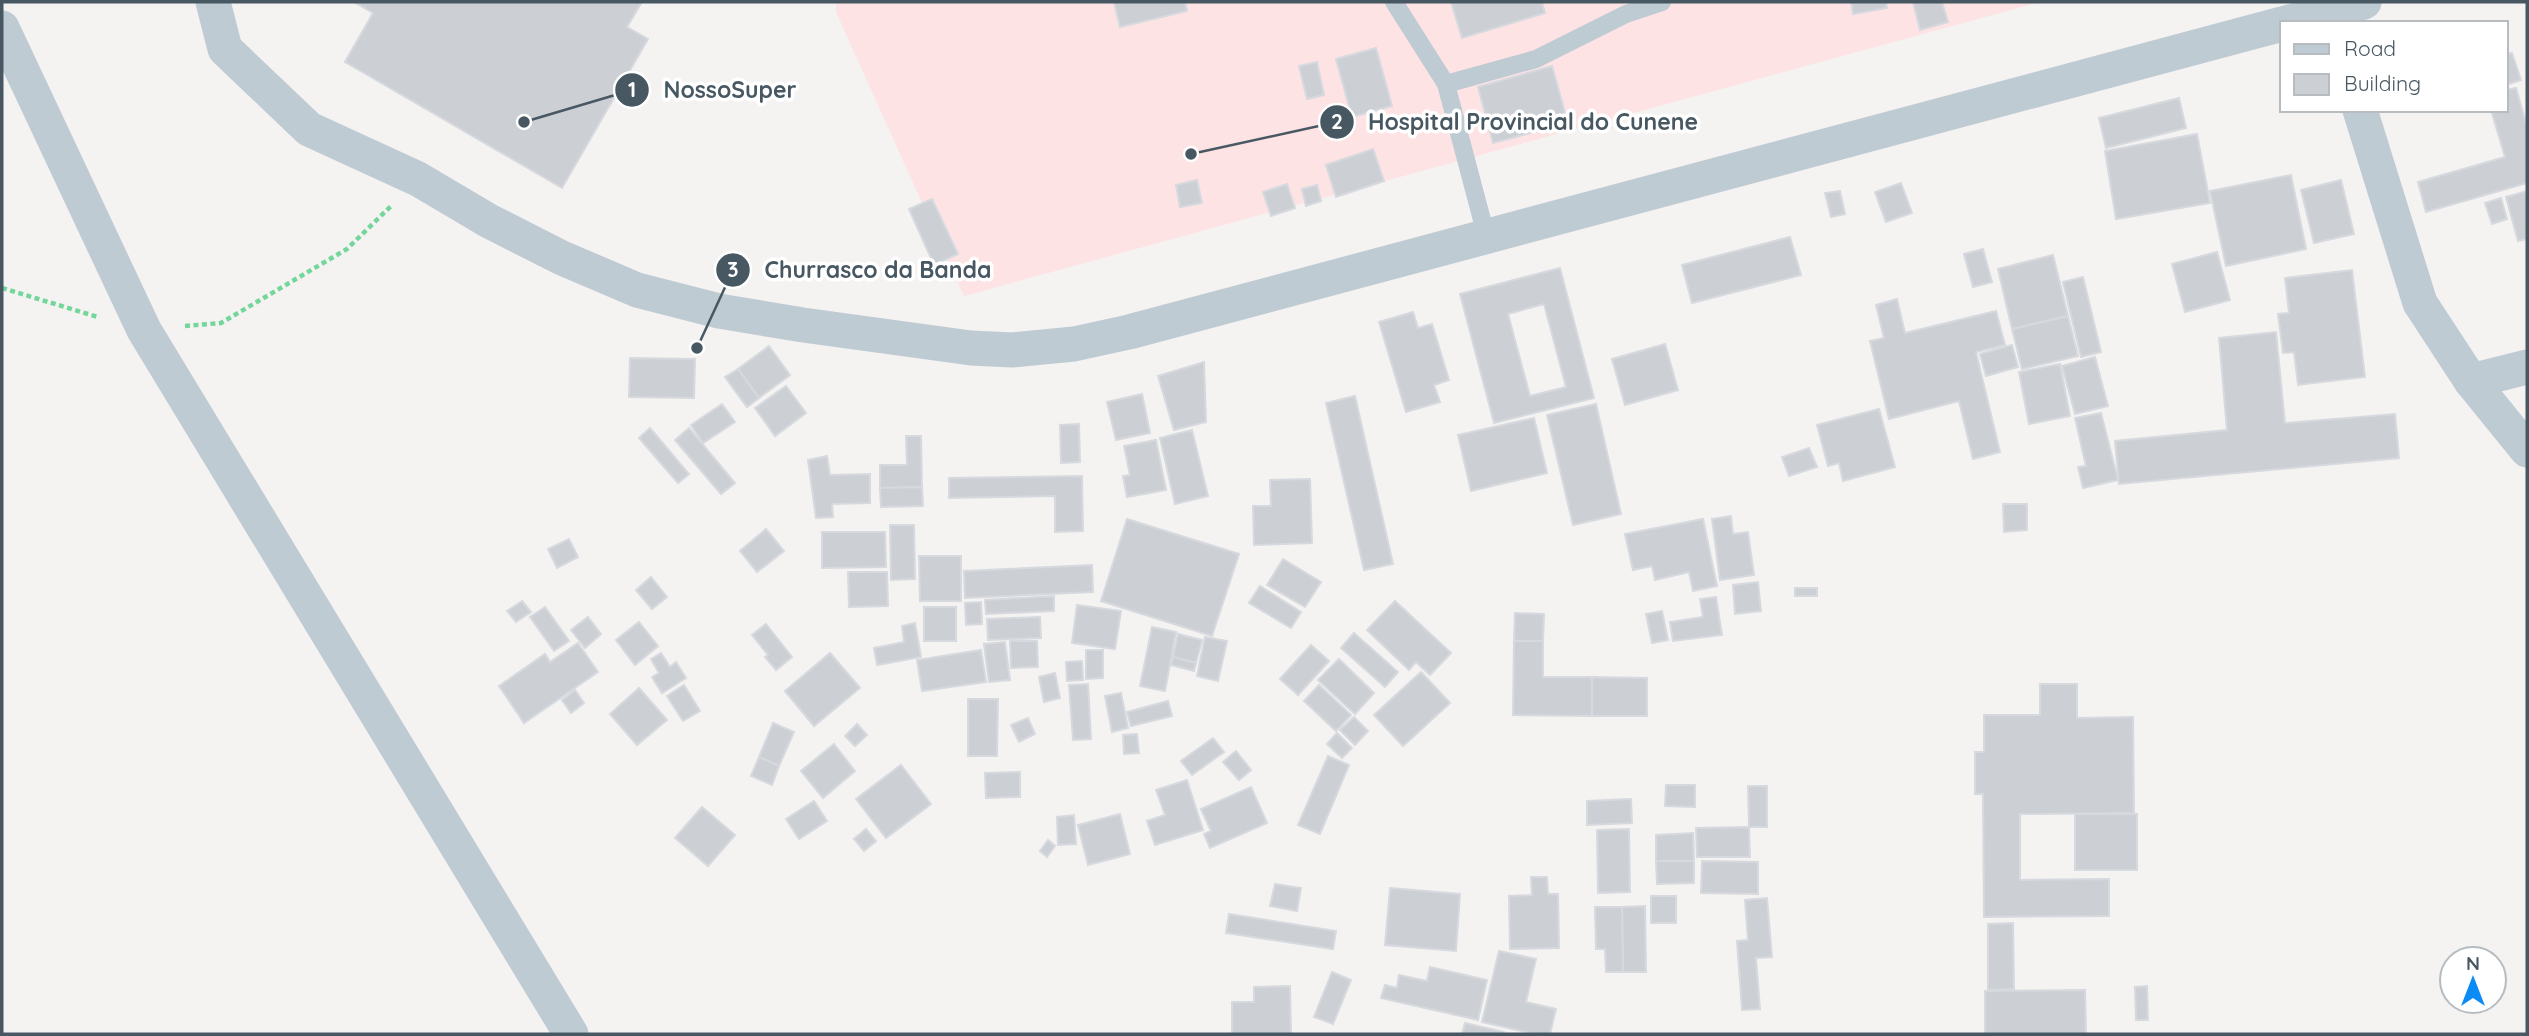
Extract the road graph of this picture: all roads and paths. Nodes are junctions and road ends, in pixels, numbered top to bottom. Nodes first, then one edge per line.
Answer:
1 (213, 2) edge
2 (1394, 2) edge
3 (1662, 2) edge
4 (2364, 2) edge
5 (2331, 17) edge
6 (2269, 20) edge
7 (2, 28) edge
8 (1446, 84) junction
9 (2361, 112) edge
10 (418, 179) junction
11 (1486, 235) junction
12 (2, 288) edge
13 (144, 330) junction
14 (2527, 367) edge
15 (2472, 381) junction
16 (2527, 450) edge
17 (571, 1034) edge

1 - 10 street
2 - 8 lane
3 - 8 lane
4 - 5 street
5 - 6 street
6 - 11 street
7 - 13 street
8 - 11 lane
9 - 15 street
10 - 11 street
10 - 13 path
12 - 13 path
13 - 17 street
14 - 15 street
15 - 16 street

